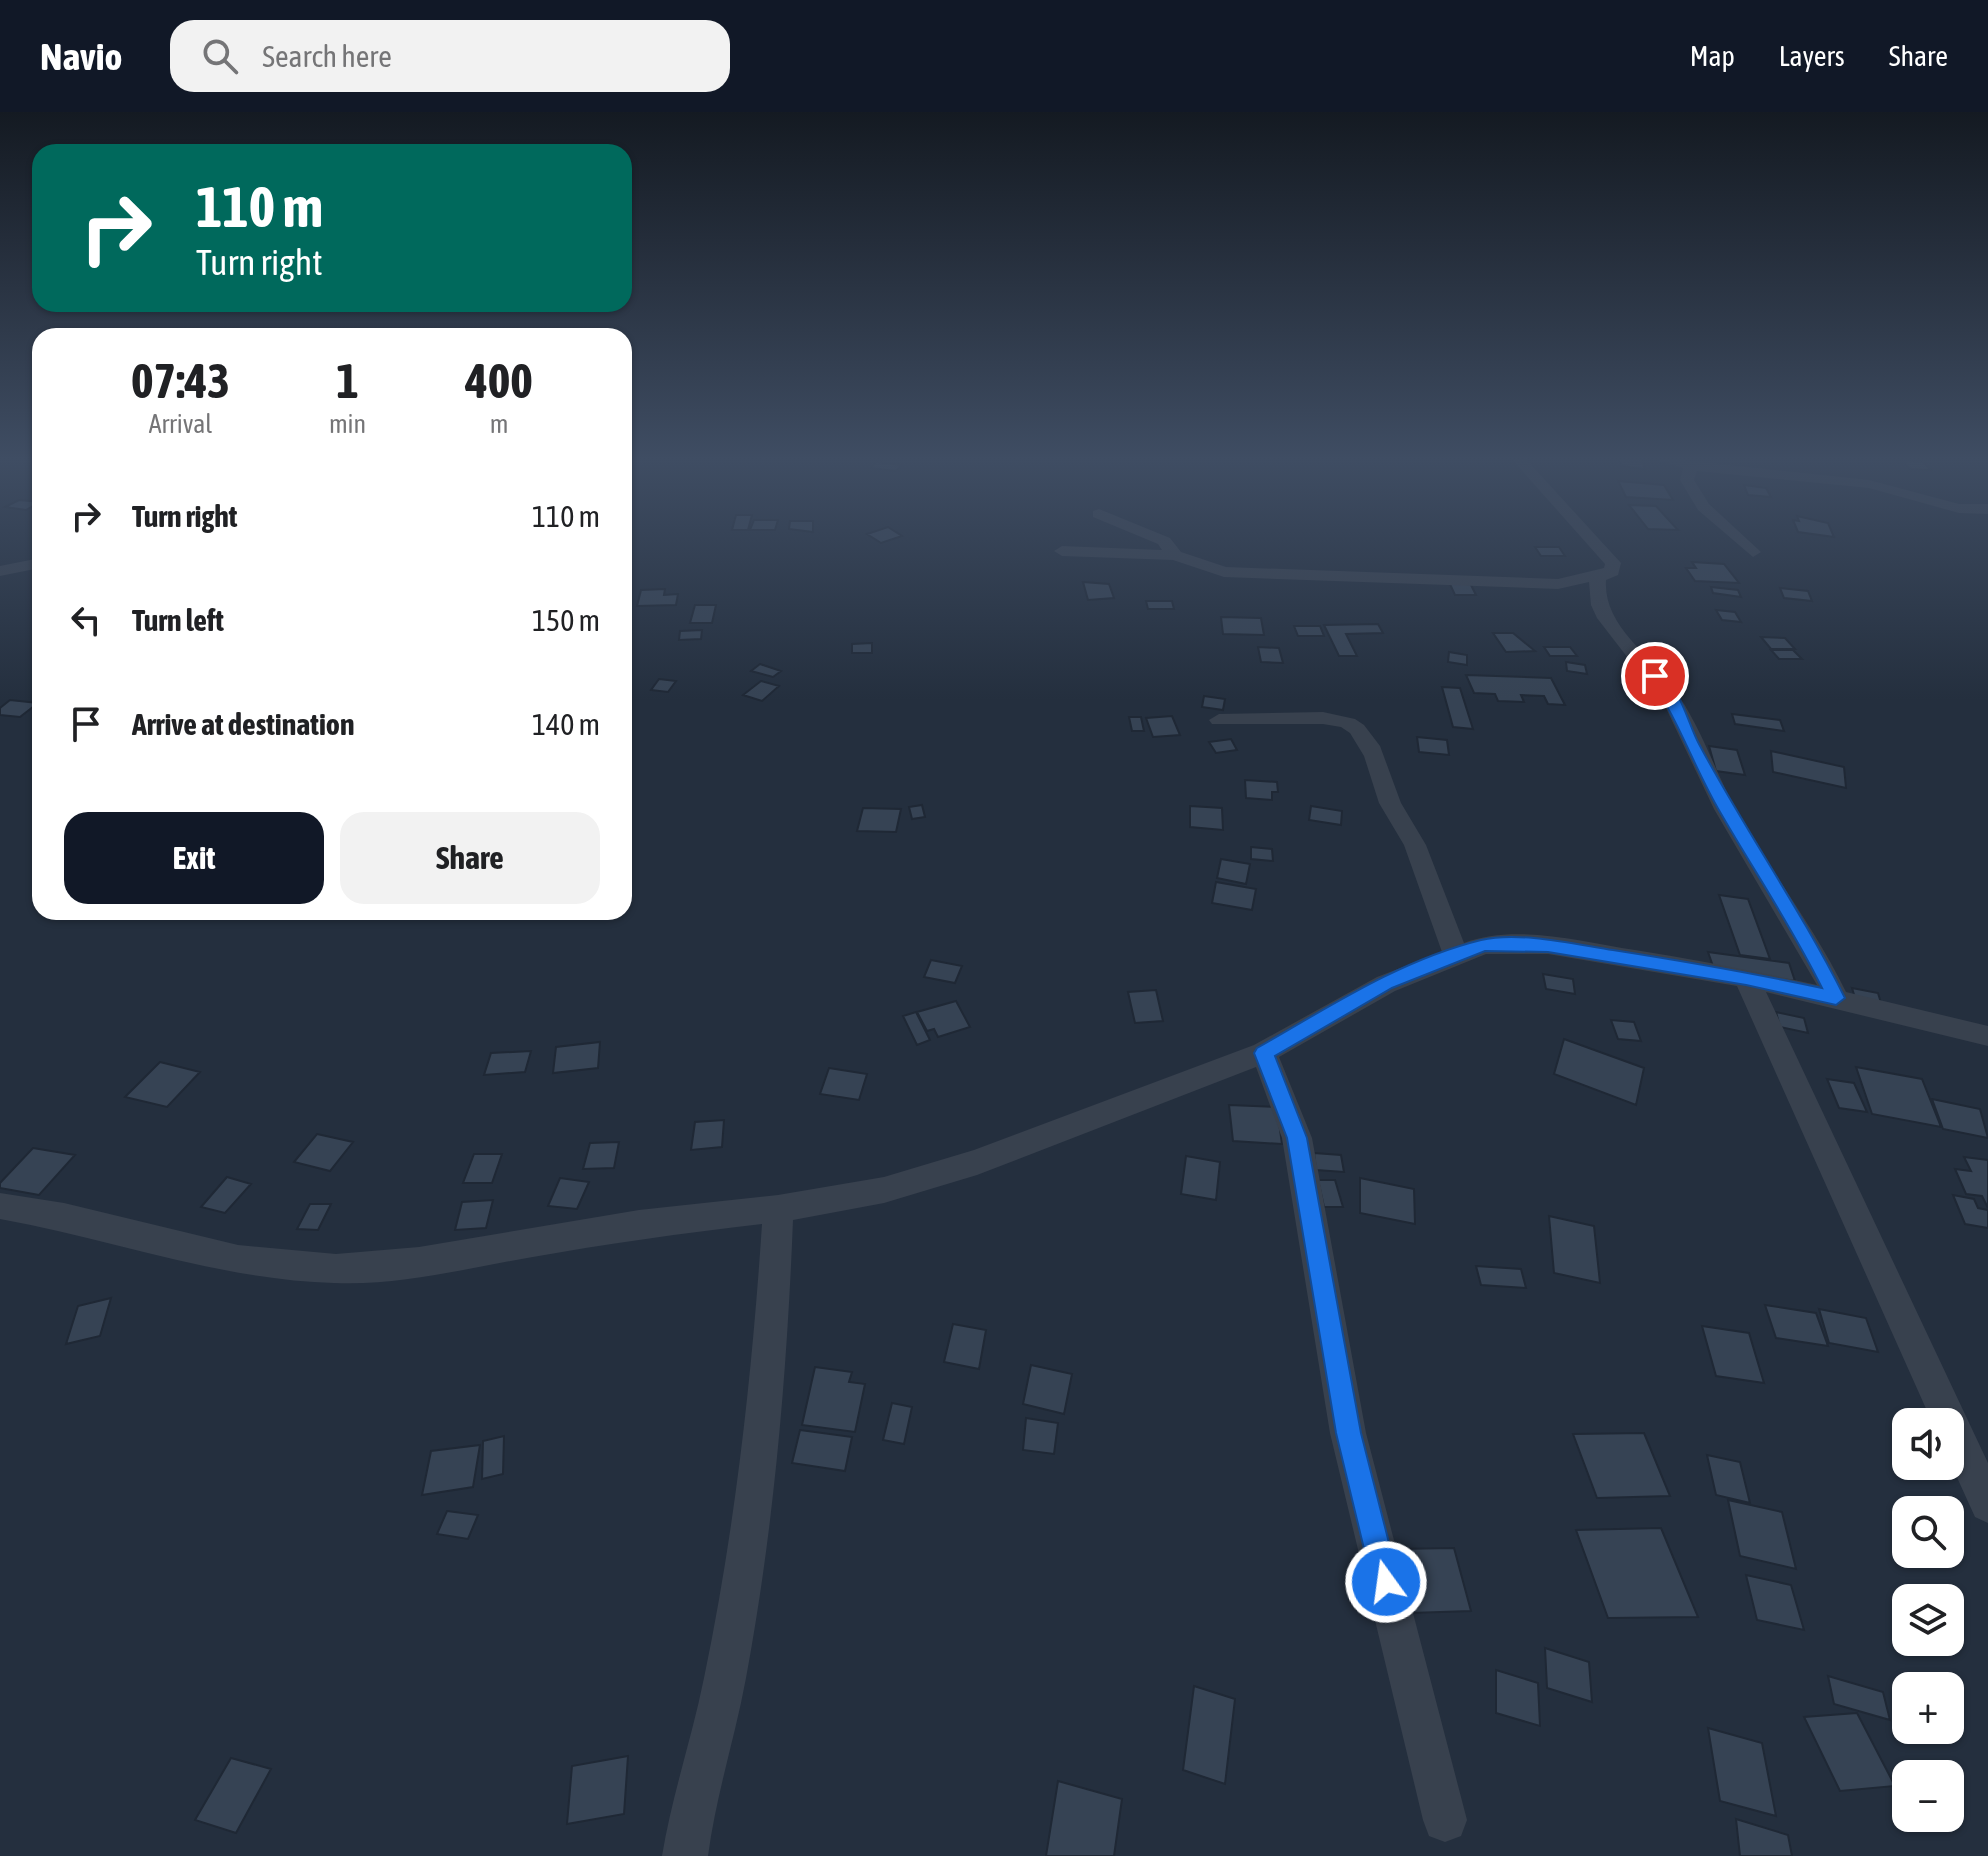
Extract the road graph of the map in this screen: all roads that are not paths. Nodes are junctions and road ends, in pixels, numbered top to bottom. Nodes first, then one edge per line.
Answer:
1 (1155, 537) edge
2 (1591, 537) edge
3 (1737, 537) edge
4 (1062, 551) dead end
5 (1753, 552) dead end
6 (1175, 555) junction
7 (32, 565) edge
8 (0, 571) edge
9 (1605, 573) junction
10 (1219, 720) dead end
11 (1456, 955) junction
12 (1746, 978) junction
13 (1836, 998) junction
14 (1988, 1036) edge
15 (1264, 1053) junction
16 (0, 1206) edge
17 (778, 1209) junction
18 (1984, 1489) edge
19 (1445, 1820) dead end
20 (685, 1856) edge

1 - 6 street
2 - 9 street
3 - 5 street
4 - 6 street
6 - 9 street
7 - 8 street
9 - 13 street
10 - 11 street
11 - 12 street
11 - 15 street
12 - 13 street
12 - 18 street
13 - 14 street
15 - 17 street
15 - 19 street
16 - 17 street
17 - 20 street

